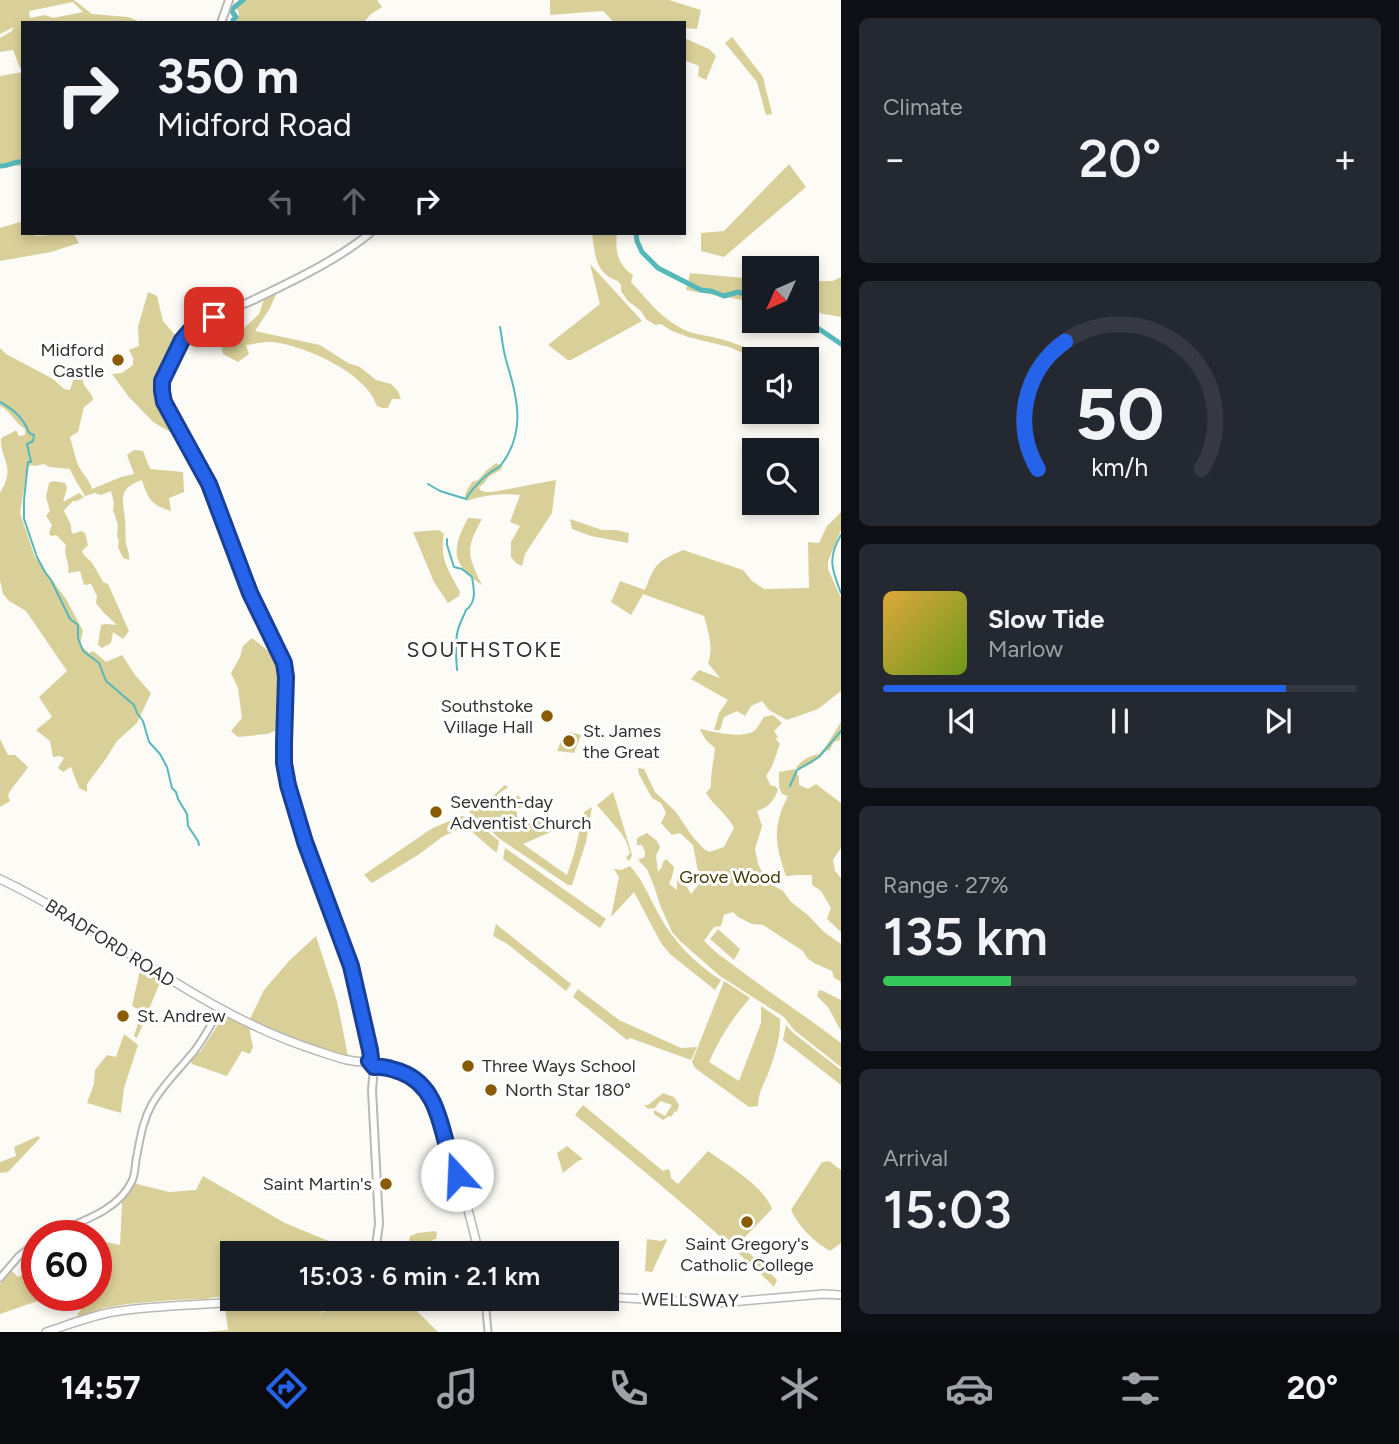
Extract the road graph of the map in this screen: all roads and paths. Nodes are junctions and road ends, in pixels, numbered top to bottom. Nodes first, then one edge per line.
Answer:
1 (229, 0) edge
2 (222, 21) edge
3 (367, 235) edge
4 (0, 879) edge
5 (220, 1008) junction
6 (372, 1064) junction
7 (83, 1220) edge
8 (377, 1241) edge
9 (476, 1241) edge
10 (21, 1254) edge
11 (0, 1278) edge
12 (841, 1289) edge
13 (823, 1294) junction
14 (841, 1295) edge
15 (619, 1298) edge
16 (220, 1300) edge
17 (220, 1302) edge
18 (485, 1311) edge
19 (35, 1332) edge
20 (46, 1332) edge
21 (488, 1332) edge

1 - 2 main road
3 - 6 main road
4 - 5 main road, BRADFORD ROAD
5 - 6 main road, BRADFORD ROAD
5 - 7 street
6 - 8 main road
6 - 9 main road, BRADFORD ROAD
10 - 11 street
12 - 13 main road
13 - 14 main road
13 - 15 main road, WELLSWAY
16 - 19 main road
17 - 20 main road
18 - 21 street

